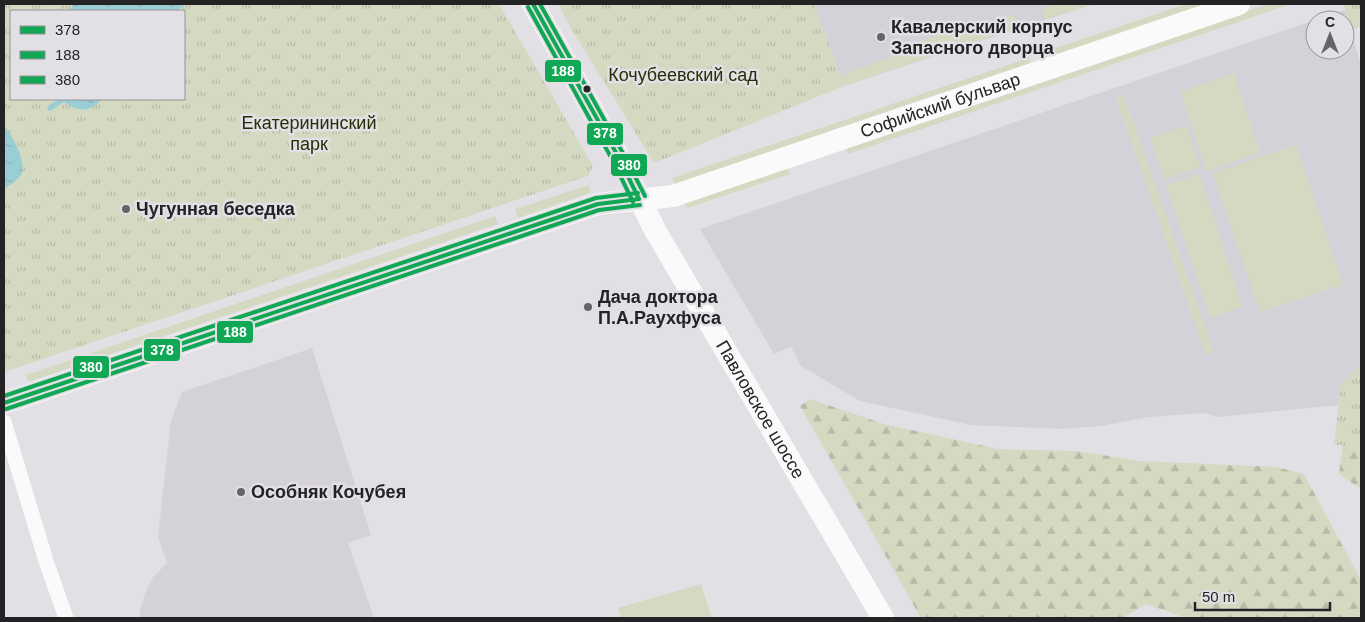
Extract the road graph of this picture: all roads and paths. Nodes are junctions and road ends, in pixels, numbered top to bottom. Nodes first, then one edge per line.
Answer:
1 (533, 4) edge
2 (1239, 4) edge
3 (639, 199) junction
4 (4, 403) edge
5 (4, 422) edge
6 (66, 618) edge
7 (883, 618) edge

1 - 3 main road, Павловское шоссе
2 - 3 main road, Софийский бульвар
3 - 4 main road, Софийский бульвар
3 - 7 main road, Павловское шоссе
5 - 6 street

